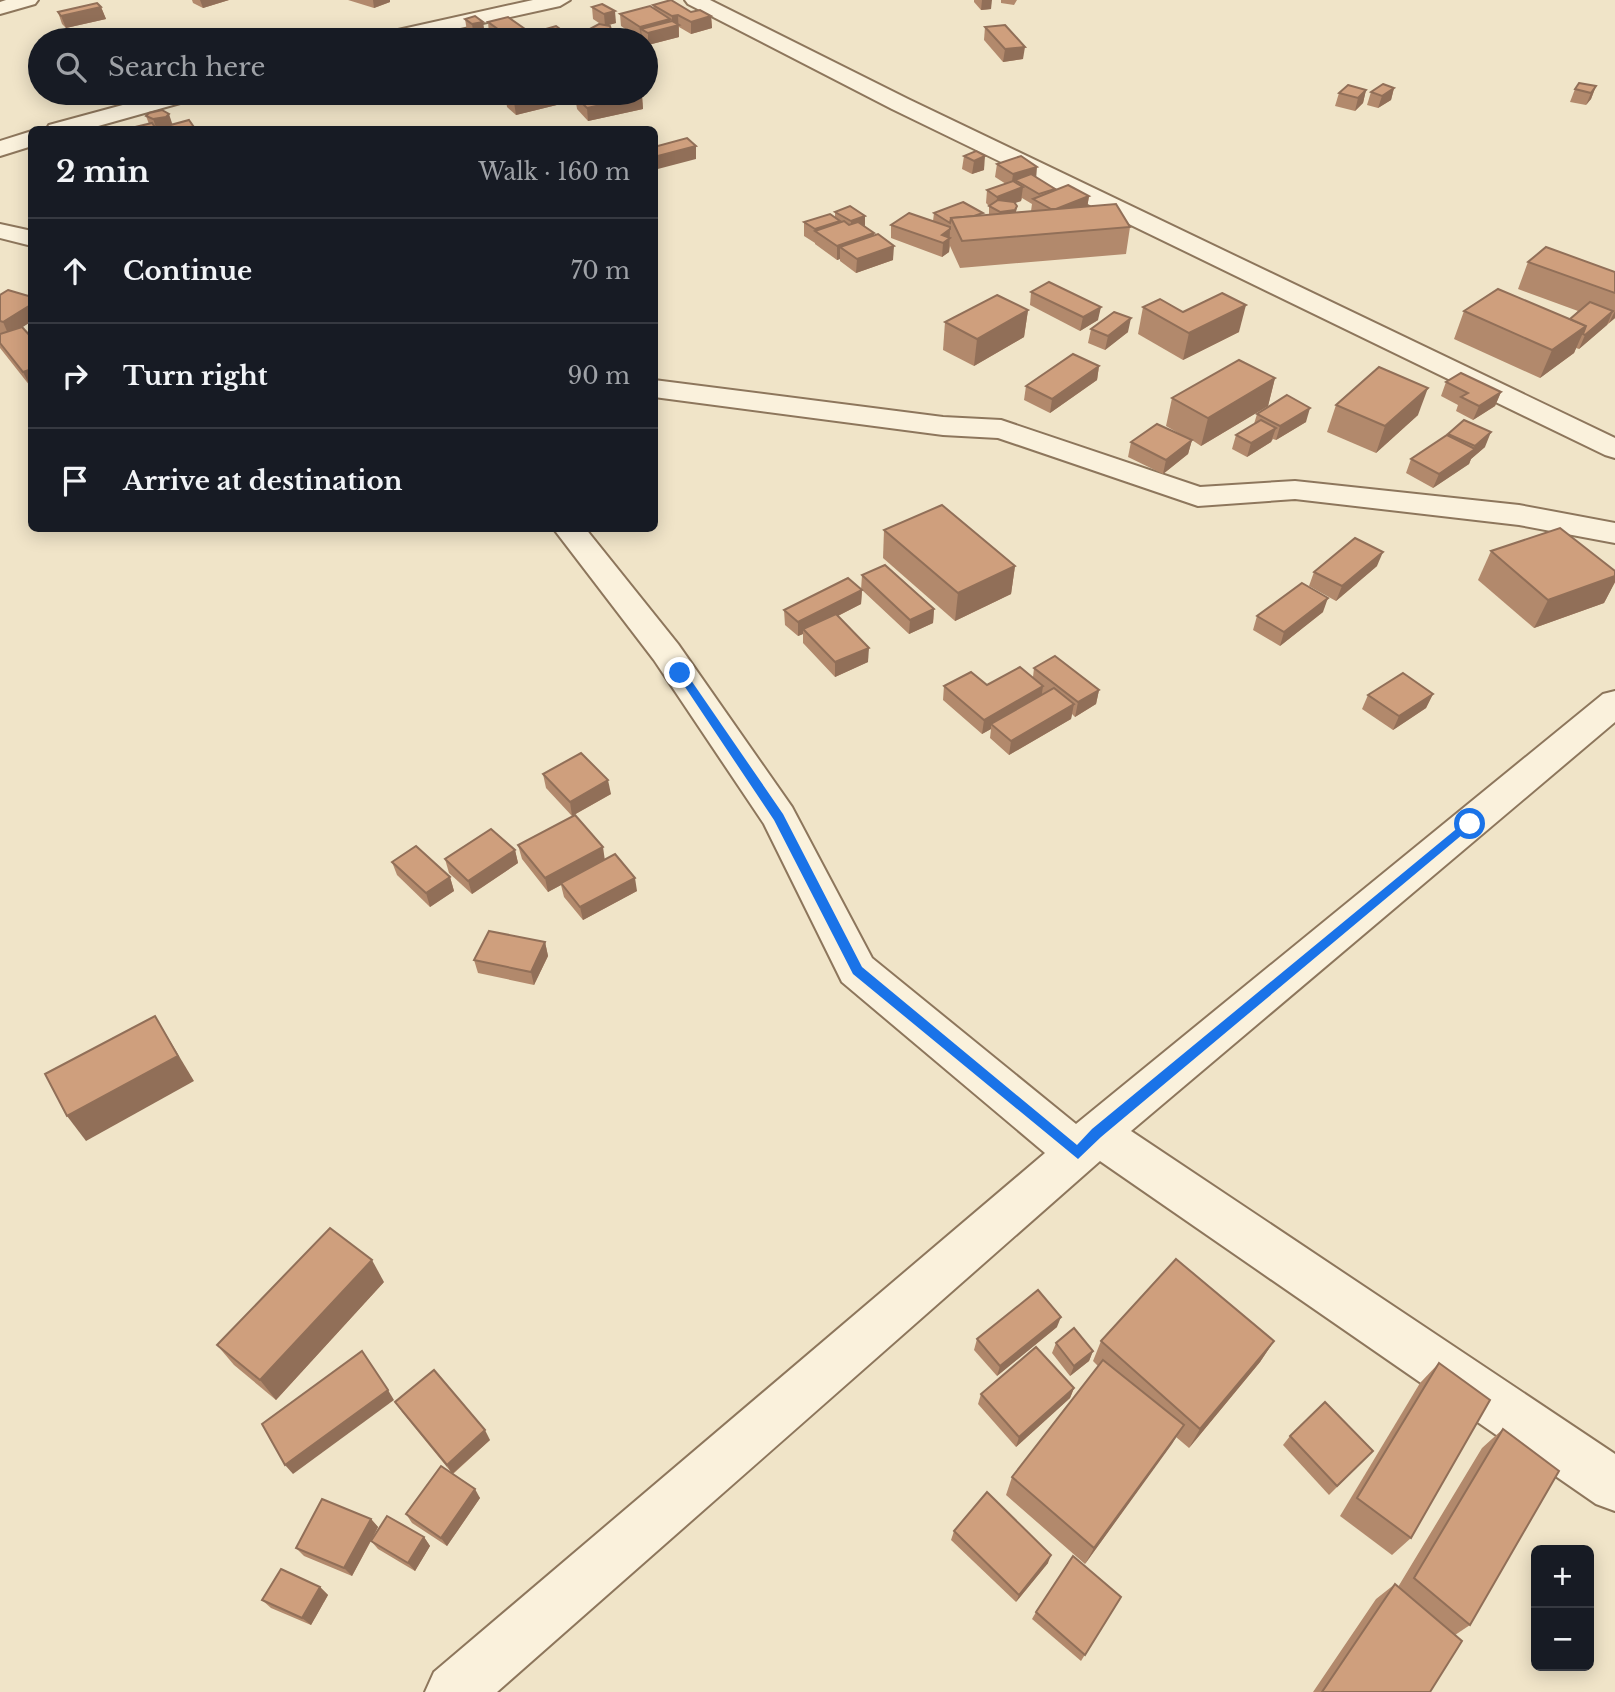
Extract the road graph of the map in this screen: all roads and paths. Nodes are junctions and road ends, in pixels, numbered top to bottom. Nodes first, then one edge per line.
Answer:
1 (28, 0) edge
2 (560, 0) edge
3 (695, 0) edge
4 (0, 8) edge
5 (434, 28) edge
6 (147, 105) edge
7 (71, 126) edge
8 (28, 139) edge
9 (0, 149) edge
10 (0, 231) edge
11 (28, 238) edge
12 (658, 389) edge
13 (1615, 449) edge
14 (571, 532) edge
15 (1615, 533) edge
16 (1615, 703) edge
17 (1087, 1143) junction
18 (1615, 1485) edge
19 (454, 1692) edge

1 - 4 street
2 - 5 street
3 - 13 street
6 - 7 street
8 - 9 street
10 - 11 street
12 - 15 street
14 - 17 street
16 - 17 street
17 - 18 street
17 - 19 street

